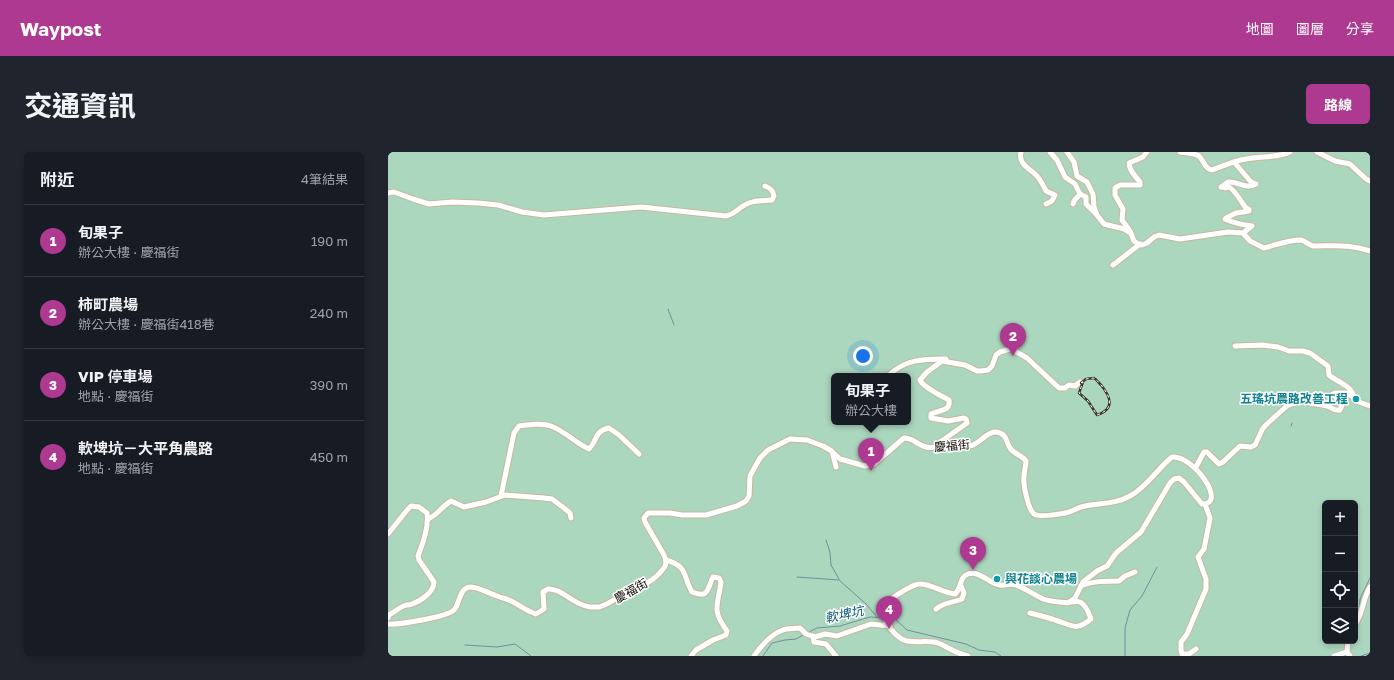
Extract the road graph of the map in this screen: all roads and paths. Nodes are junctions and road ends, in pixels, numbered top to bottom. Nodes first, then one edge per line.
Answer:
1 (1021, 152) edge
2 (1050, 152) edge
3 (1067, 152) edge
4 (1147, 152) edge
5 (1180, 152) edge
6 (1290, 152) edge
7 (1317, 152) edge
8 (1234, 162) junction
9 (1370, 181) edge
10 (765, 186) dead end
11 (388, 193) edge
12 (1080, 194) junction
13 (1046, 204) dead end
14 (1073, 204) dead end
15 (1097, 215) junction
16 (1130, 232) junction
17 (1243, 233) junction
18 (1140, 244) junction
19 (1370, 250) edge
20 (1112, 265) dead end
21 (1235, 346) dead end
22 (949, 362) junction
23 (891, 373) edge
24 (1080, 382) dead end
25 (1354, 397) junction
26 (1370, 406) edge
27 (939, 447) junction
28 (832, 451) junction
29 (639, 454) dead end
30 (836, 467) dead end
31 (1196, 467) junction
32 (501, 496) junction
33 (1205, 504) junction
34 (572, 518) dead end
35 (428, 519) junction
36 (388, 534) edge
37 (666, 560) junction
38 (1135, 572) dead end
39 (961, 586) junction
40 (1080, 586) junction
41 (1370, 587) edge
42 (1070, 602) junction
43 (936, 608) dead end
44 (1030, 613) dead end
45 (388, 618) edge
46 (1358, 620) edge
47 (388, 624) edge
48 (890, 626) junction
49 (814, 636) junction
50 (1196, 650) dead end
51 (1347, 653) edge
52 (690, 656) edge
53 (754, 656) edge
54 (836, 656) edge
55 (968, 656) edge
56 (1334, 656) edge

1 - 13 street
2 - 12 street
3 - 15 street
4 - 16 street
5 - 8 street
6 - 8 street
7 - 9 street
8 - 17 street
10 - 11 street
12 - 14 street
12 - 15 street
15 - 16 street
16 - 18 street
17 - 18 street
17 - 19 street
18 - 20 street
21 - 25 street
22 - 23 street
22 - 24 street
22 - 27 street
25 - 26 street
25 - 31 street
27 - 28 street, 慶福街
27 - 31 street, 慶福街
28 - 30 street
28 - 37 street, 慶福街
29 - 32 street
31 - 33 street
32 - 34 street
32 - 35 street
33 - 40 street
33 - 50 street
35 - 36 street
35 - 45 street
37 - 47 street, 慶福街
37 - 52 street
38 - 40 street
39 - 42 street
39 - 43 street
39 - 48 street
40 - 42 street
41 - 46 street
42 - 44 street
48 - 49 street
48 - 55 street
49 - 53 street
49 - 54 street
51 - 56 street

